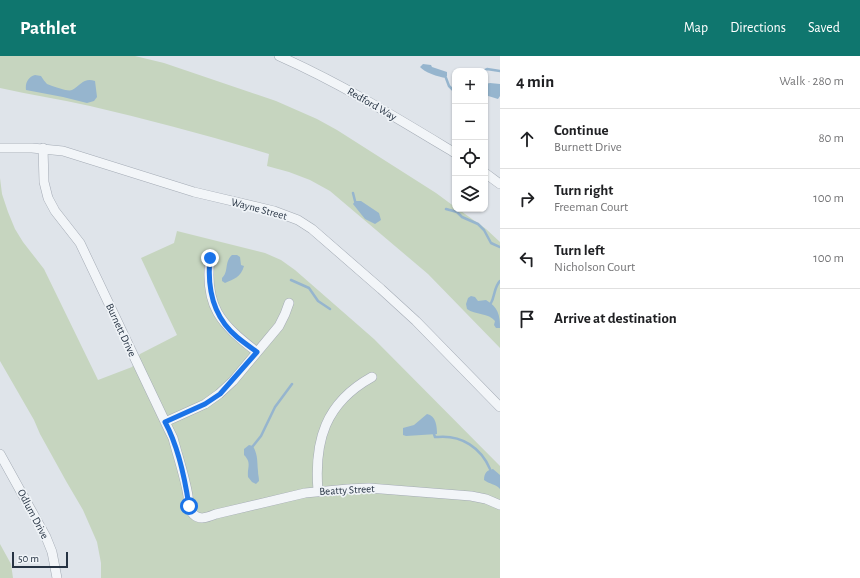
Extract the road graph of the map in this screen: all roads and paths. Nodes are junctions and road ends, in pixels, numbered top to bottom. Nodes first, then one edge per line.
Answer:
1 (282, 58) edge
2 (0, 148) edge
3 (43, 148) junction
4 (452, 151) edge
5 (488, 175) edge
6 (500, 184) edge
7 (210, 258) dead end
8 (289, 303) dead end
9 (257, 352) junction
10 (372, 377) dead end
11 (500, 407) edge
12 (165, 422) junction
13 (0, 454) edge
14 (318, 491) junction
15 (500, 505) edge
16 (196, 516) joint
17 (57, 578) edge

1 - 4 street, Redford Way
2 - 3 street, Wayne Street
3 - 11 street, Wayne Street
3 - 12 street, Burnett Drive
5 - 6 street
7 - 9 street
8 - 9 street
9 - 12 street
10 - 14 street
12 - 16 street, Burnett Drive
13 - 17 street, Odlum Drive
14 - 15 street, Beatty Street
14 - 16 street, Beatty Street

